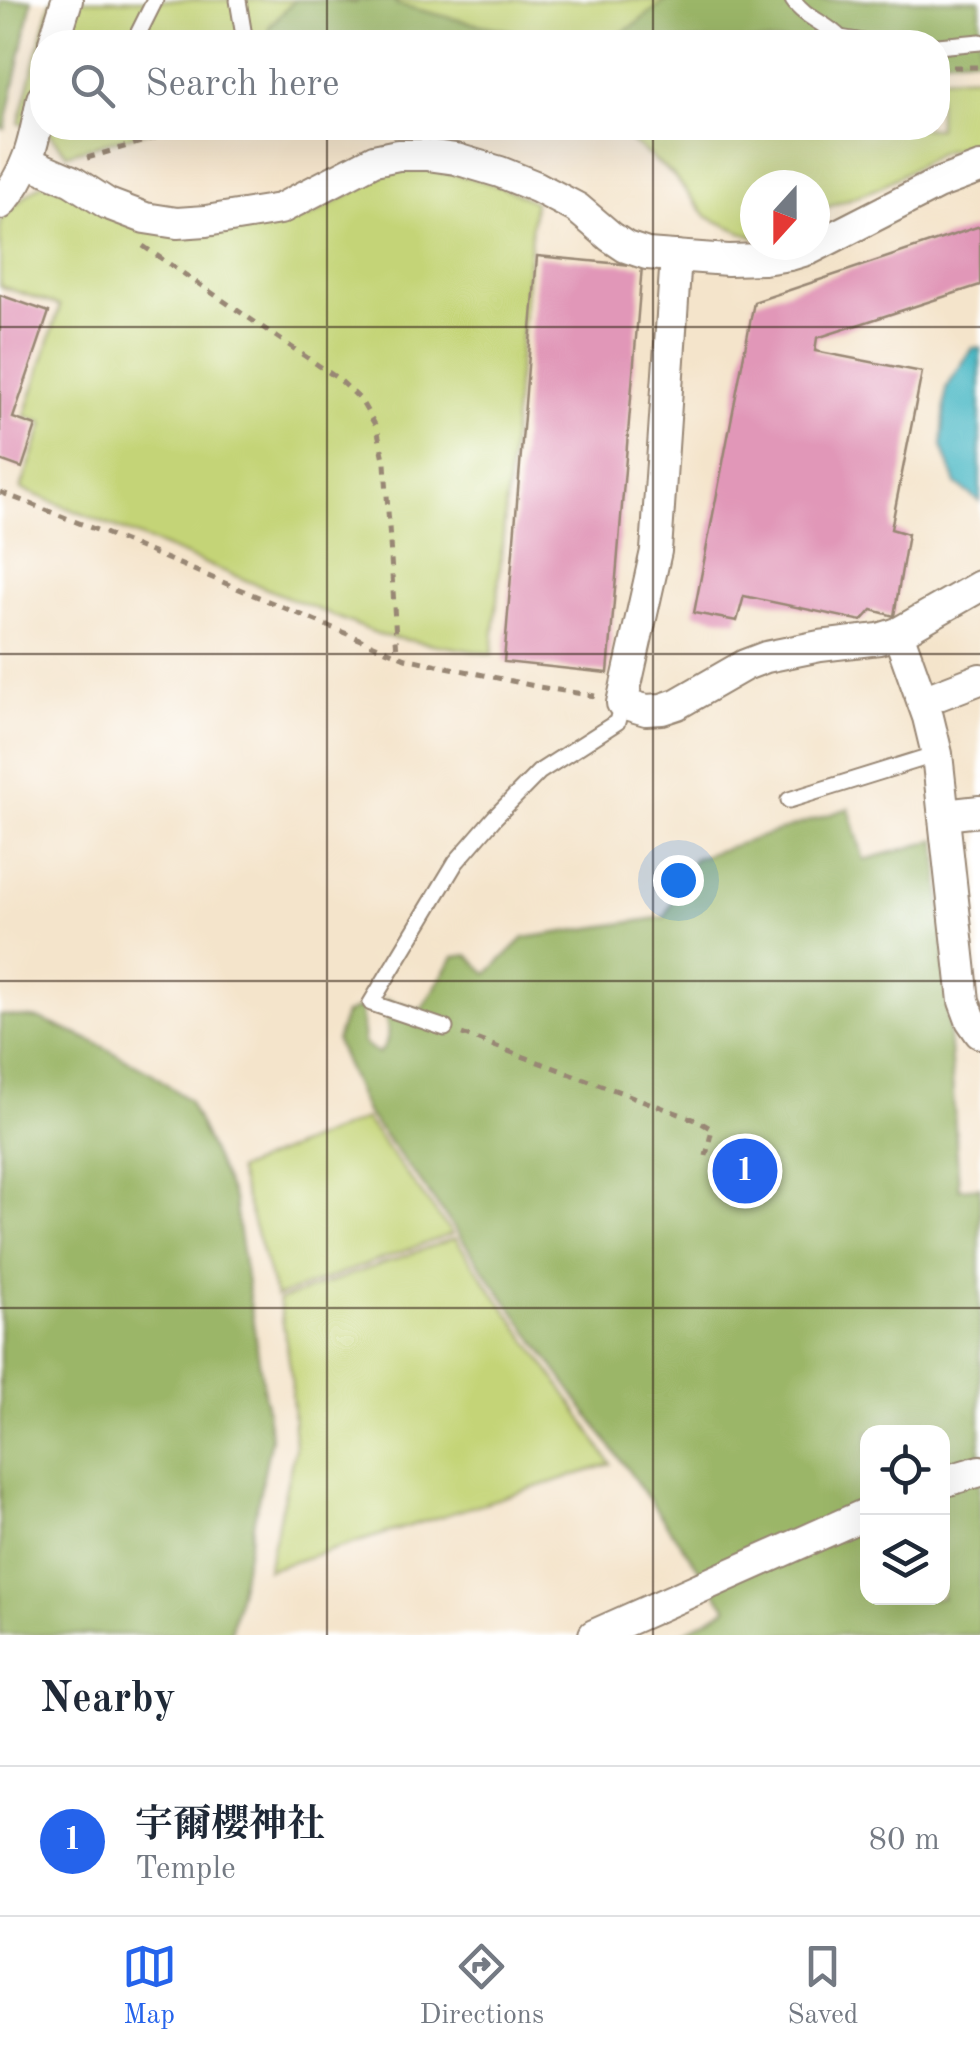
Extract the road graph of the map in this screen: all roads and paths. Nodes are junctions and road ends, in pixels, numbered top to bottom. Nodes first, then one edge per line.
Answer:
1 (67, 0) edge
2 (154, 0) edge
3 (238, 0) edge
4 (793, 0) edge
5 (58, 30) edge
6 (140, 30) edge
7 (243, 30) edge
8 (828, 30) edge
9 (980, 42) edge
10 (950, 45) edge
11 (980, 67) edge
12 (950, 68) edge
13 (40, 140) edge
14 (141, 140) edge
15 (38, 166) junction
16 (980, 168) edge
17 (0, 204) edge
18 (120, 208) junction
19 (676, 256) junction
20 (0, 492) edge
21 (980, 586) edge
22 (898, 632) junction
23 (397, 654) junction
24 (980, 679) edge
25 (923, 701) junction
26 (622, 703) junction
27 (937, 754) junction
28 (789, 800) dead end
29 (980, 811) edge
30 (944, 815) junction
31 (969, 935) edge
32 (446, 1028) joint
33 (980, 1034) edge
34 (706, 1156) dead end
35 (980, 1471) edge
36 (950, 1480) edge
37 (861, 1515) edge
38 (594, 1635) edge

1 - 5 street
2 - 6 lane
3 - 7 lane
4 - 8 lane
9 - 10 lane
11 - 12 path
13 - 15 street
14 - 15 path
15 - 17 street
15 - 18 street
16 - 19 street
18 - 19 street
18 - 23 path
19 - 26 street
20 - 23 path
21 - 22 street
22 - 25 street
22 - 26 street
23 - 26 path
24 - 25 street
25 - 27 street
26 - 32 lane
27 - 28 lane
27 - 30 street
29 - 30 street
30 - 31 street
31 - 33 street
32 - 34 path
35 - 36 street
37 - 38 street

